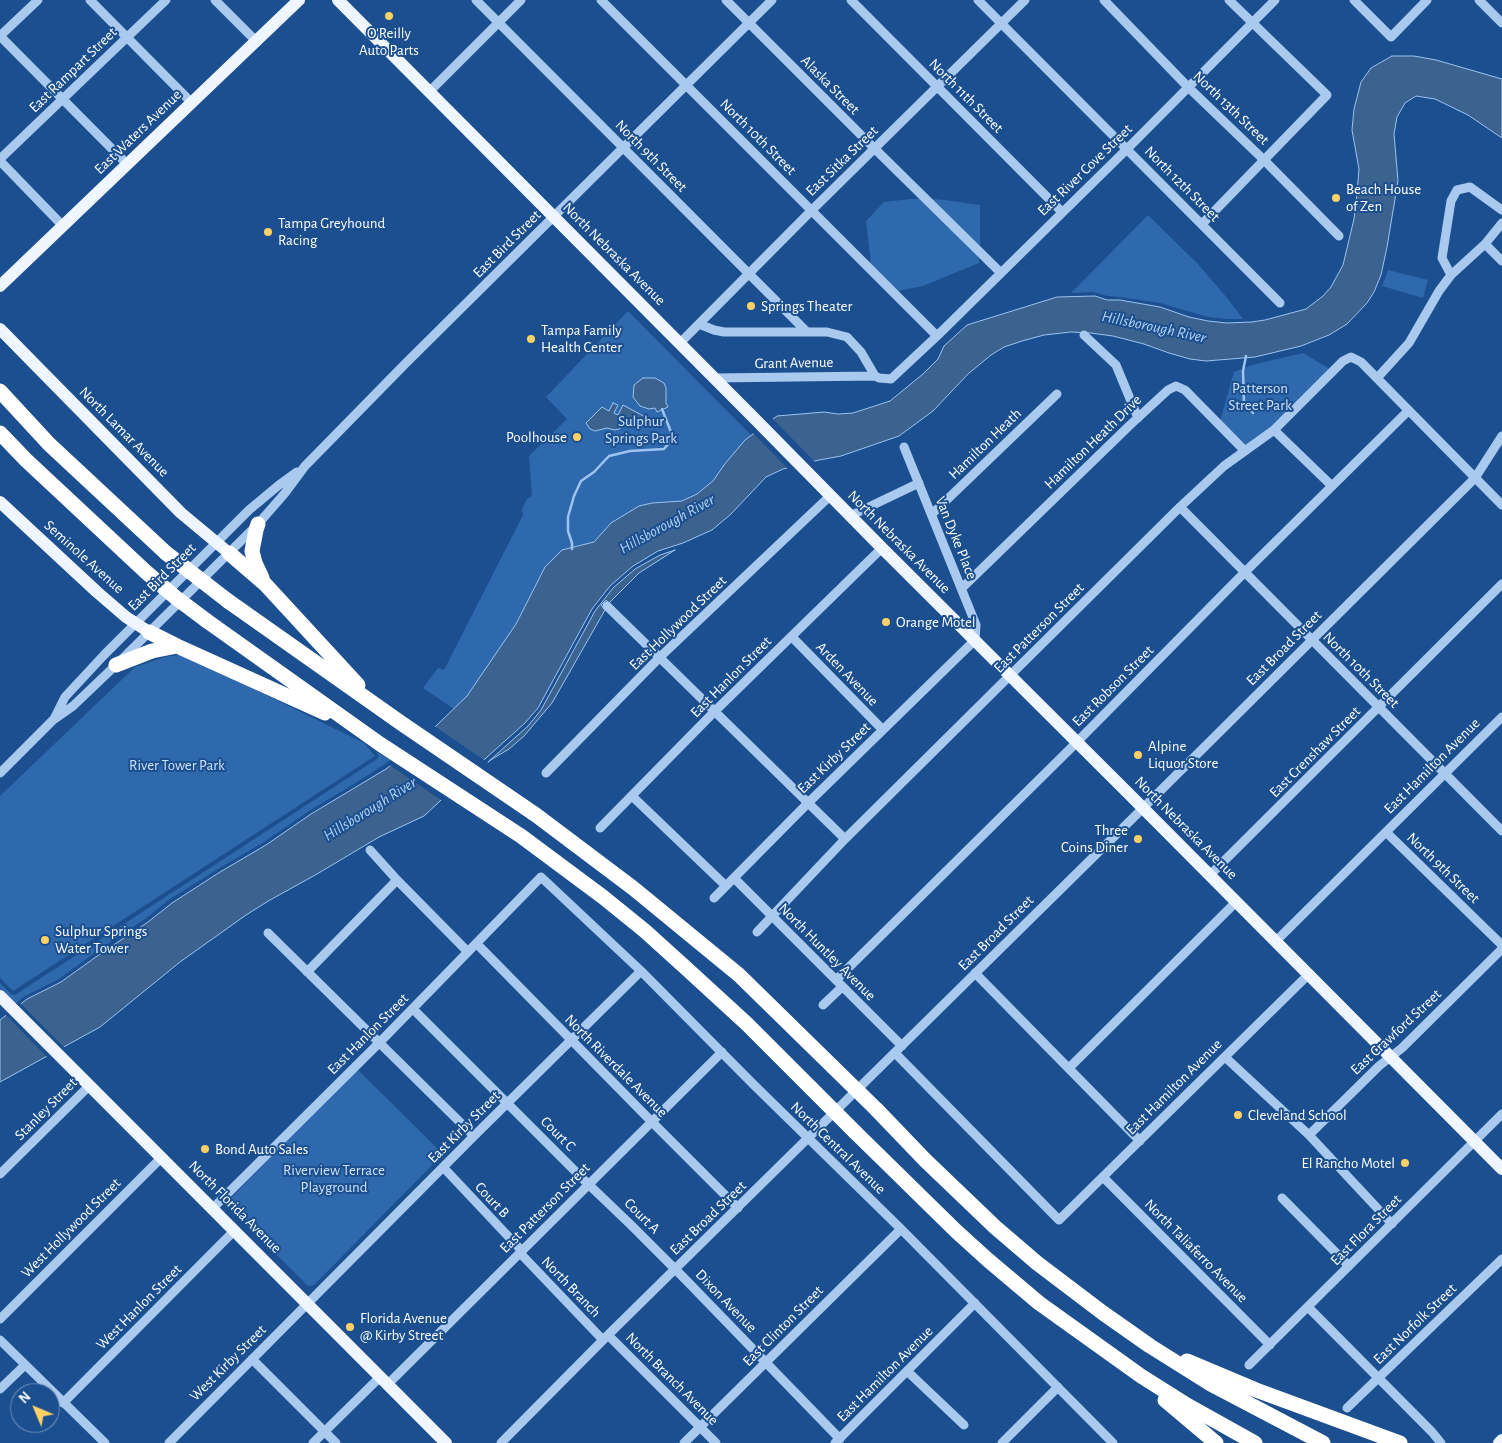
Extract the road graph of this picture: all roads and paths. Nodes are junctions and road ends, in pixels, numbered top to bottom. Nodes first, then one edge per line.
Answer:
1 (38, 0) edge
2 (90, 0) edge
3 (166, 0) edge
4 (215, 0) edge
5 (299, 0) edge
6 (338, 0) edge
7 (476, 0) edge
8 (521, 0) edge
9 (601, 0) edge
10 (726, 0) edge
11 (772, 0) edge
12 (850, 0) edge
13 (978, 0) edge
14 (1025, 0) edge
15 (1104, 0) edge
16 (1229, 0) edge
17 (1275, 0) edge
18 (1354, 0) edge
19 (1427, 0) edge
20 (1479, 0) edge
21 (1502, 22) edge
22 (498, 23) junction
23 (749, 23) junction
24 (1252, 23) junction
25 (1002, 24) junction
26 (0, 36) edge
27 (127, 37) junction
28 (257, 42) junction
29 (686, 85) junction
30 (938, 87) junction
31 (1188, 87) junction
32 (429, 92) junction
33 (63, 99) junction
34 (192, 103) junction
35 (623, 148) junction
36 (875, 149) junction
37 (1127, 149) junction
38 (0, 160) edge
39 (1264, 160) junction
40 (128, 164) junction
41 (812, 210) junction
42 (1502, 210) edge
43 (1062, 212) junction
44 (554, 217) junction
45 (1502, 223) edge
46 (1202, 224) junction
47 (63, 226) junction
48 (1339, 236) dead end
49 (1485, 244) junction
50 (1502, 261) edge
51 (1000, 273) junction
52 (749, 274) junction
53 (1451, 275) junction
54 (0, 286) edge
55 (1280, 303) dead end
56 (699, 324) junction
57 (1, 328) edge
58 (806, 331) junction
59 (938, 336) junction
60 (1084, 336) dead end
61 (680, 343) junction
62 (913, 359) joint
63 (875, 376) junction
64 (1378, 377) junction
65 (714, 378) junction
66 (0, 391) edge
67 (1057, 394) dead end
68 (1408, 410) junction
69 (1138, 418) junction
70 (1274, 430) junction
71 (0, 433) edge
72 (1502, 436) edge
73 (904, 447) dead end
74 (1245, 451) junction
75 (305, 466) junction
76 (1475, 478) junction
77 (919, 482) junction
78 (1332, 486) junction
79 (831, 495) junction
80 (0, 502) edge
81 (1502, 505) edge
82 (1180, 507) junction
83 (932, 514) junction
84 (850, 516) junction
85 (258, 524) junction
86 (217, 542) junction
87 (882, 548) junction
88 (229, 553) junction
89 (1245, 572) junction
90 (265, 584) junction
91 (1502, 584) edge
92 (962, 588) junction
93 (607, 606) dead end
94 (135, 623) junction
95 (149, 632) junction
96 (792, 637) junction
97 (974, 640) junction
98 (1312, 640) junction
99 (177, 646) junction
100 (660, 657) junction
101 (116, 665) junction
102 (1011, 676) junction
103 (377, 707) junction
104 (1379, 707) junction
105 (715, 711) junction
106 (1502, 717) edge
107 (54, 720) junction
108 (352, 724) junction
109 (883, 730) junction
110 (1077, 742) junction
111 (546, 772) dead end
112 (0, 773) edge
113 (1444, 773) junction
114 (632, 796) junction
115 (808, 804) junction
116 (1143, 808) junction
117 (600, 828) dead end
118 (1502, 831) edge
119 (1386, 832) junction
120 (845, 840) junction
121 (370, 850) dead end
122 (1210, 875) junction
123 (541, 877) joint
124 (734, 878) junction
125 (397, 880) junction
126 (726, 886) junction
127 (714, 898) dead end
128 (1236, 902) junction
129 (771, 917) junction
130 (757, 932) dead end
131 (268, 933) dead end
132 (1276, 941) junction
133 (477, 944) junction
134 (1502, 947) edge
135 (468, 952) junction
136 (641, 971) junction
137 (308, 972) junction
138 (975, 973) junction
139 (1308, 974) junction
140 (839, 983) junction
141 (0, 996) edge
142 (823, 1005) dead end
143 (413, 1009) junction
144 (571, 1040) junction
145 (379, 1043) junction
146 (902, 1046) junction
147 (722, 1052) junction
148 (895, 1053) junction
149 (1225, 1056) junction
150 (1391, 1057) junction
151 (1069, 1068) junction
152 (90, 1085) junction
153 (508, 1103) junction
154 (1502, 1114) edge
155 (652, 1122) junction
156 (1309, 1135) junction
157 (474, 1136) junction
158 (808, 1138) junction
159 (1140, 1141) junction
160 (1474, 1141) junction
161 (162, 1157) junction
162 (443, 1167) junction
163 (1502, 1169) edge
164 (0, 1174) edge
165 (1103, 1177) junction
166 (588, 1185) junction
167 (1282, 1198) dead end
168 (213, 1208) junction
169 (738, 1208) junction
170 (1392, 1224) junction
171 (901, 1229) junction
172 (235, 1230) junction
173 (521, 1252) junction
174 (1502, 1259) edge
175 (1349, 1266) junction
176 (675, 1269) junction
177 (307, 1303) junction
178 (975, 1303) junction
179 (1308, 1307) junction
180 (0, 1319) edge
181 (605, 1337) junction
182 (0, 1340) edge
183 (1270, 1345) junction
184 (1150, 1346) junction
185 (252, 1359) junction
186 (766, 1362) junction
187 (25, 1365) junction
188 (1249, 1365) dead end
189 (908, 1371) junction
190 (1141, 1376) junction
191 (1378, 1378) junction
192 (384, 1380) junction
193 (1058, 1387) junction
194 (0, 1389) edge
195 (63, 1402) junction
196 (1347, 1408) dead end
197 (964, 1425) dead end
198 (700, 1427) junction
199 (325, 1432) junction
200 (1502, 1440) edge
201 (838, 1441) edge
202 (106, 1443) edge
203 (169, 1443) edge
204 (313, 1443) edge
205 (336, 1443) edge
206 (446, 1443) edge
207 (501, 1443) edge
208 (684, 1443) edge
209 (716, 1443) edge
210 (1002, 1443) edge
211 (1113, 1443) edge
212 (1216, 1443) edge
213 (1255, 1443) edge
214 (1323, 1443) edge
215 (1400, 1443) edge
216 (1441, 1443) edge
217 (1499, 1443) edge

1 - 26 street
2 - 27 street
3 - 27 street, East Rampart Street
4 - 28 street
5 - 28 main road, East Waters Avenue
6 - 32 main road, North Nebraska Avenue
7 - 22 street, North 9th Street
8 - 22 street
9 - 29 street, North 10th Street
10 - 23 street, Alaska Street
11 - 23 street, East Bird Street
12 - 30 street, North 11th Street
13 - 25 street, North 12th Street
14 - 25 street, East Sitka Street
15 - 31 street, North 13th Street
16 - 24 street
17 - 24 street, East River Cove Street
18 - 19 street
20 - 21 street
22 - 32 street
22 - 35 street, North 9th Street
23 - 29 street, East Bird Street
23 - 36 street, Alaska Street
24 - 31 street, East River Cove Street
24 - 39 street
25 - 30 street, East Sitka Street
25 - 37 street, North 12th Street
26 - 33 street
27 - 33 street, East Rampart Street
27 - 34 street
28 - 34 main road, East Waters Avenue
29 - 35 street, East Bird Street
29 - 41 street, North 10th Street
30 - 36 street, East Sitka Street
30 - 43 street, North 11th Street
31 - 37 street, East River Cove Street
31 - 39 street, North 13th Street
32 - 44 main road, North Nebraska Avenue
33 - 38 street, East Rampart Street
33 - 40 street
34 - 40 main road, East Waters Avenue
35 - 44 street, East Bird Street
35 - 52 street, North 9th Street
36 - 41 street, East Sitka Street
36 - 51 street, Alaska Street
37 - 43 street, East River Cove Street
37 - 46 street, North 12th Street
38 - 47 street
39 - 46 street
39 - 48 street, North 13th Street
40 - 47 main road, East Waters Avenue
41 - 52 street, East Sitka Street
41 - 59 street, North 10th Street
42 - 53 street
43 - 51 street, East River Cove Street
44 - 61 main road, North Nebraska Avenue
44 - 75 street, East Bird Street
45 - 49 street
46 - 55 street, North 12th Street
47 - 54 main road, East Waters Avenue
49 - 50 street
49 - 53 street
51 - 59 street, East River Cove Street
52 - 56 street, East Sitka Street
52 - 58 street, North 9th Street
53 - 64 street
56 - 58 street
56 - 61 street, East Sitka Street
57 - 86 main road, North Lamar Avenue
58 - 63 street
59 - 62 street, East River Cove Street
60 - 69 street
61 - 65 main road, North Nebraska Avenue
62 - 63 street, Grant Avenue
63 - 65 street, Grant Avenue
64 - 68 street
64 - 70 street, East Patterson Street
65 - 79 main road, North Nebraska Avenue
66 - 103 highway, bridge
67 - 83 street, Hamilton Heath
68 - 76 street
68 - 78 street, East Robson Street
69 - 74 street, Hamilton Heath Drive
69 - 92 street, Hamilton Heath Drive
70 - 74 street, East Patterson Street
70 - 78 street
71 - 108 highway, bridge
72 - 76 street, East Broad Street
73 - 77 street, Van Dyke Place
74 - 82 street, East Patterson Street
75 - 85 street, East Bird Street
75 - 86 street, East Bird Street
76 - 81 street
76 - 98 street, East Broad Street
77 - 83 street, Van Dyke Place
77 - 84 street
78 - 89 street, East Robson Street
79 - 84 main road, North Nebraska Avenue
79 - 100 street, East Hollywood Street
80 - 94 main road, Seminole Avenue
82 - 89 street, North 10th Street
82 - 102 street, East Patterson Street
83 - 92 street, Van Dyke Place
84 - 87 main road, North Nebraska Avenue
85 - 88 street, East Bird Street
85 - 90 highway
86 - 88 main road, North Lamar Avenue
86 - 94 street, East Bird Street
87 - 96 street, East Hanlon Street
87 - 97 main road, North Nebraska Avenue
88 - 90 highway
88 - 95 street, East Bird Street
89 - 98 street, North 10th Street
89 - 110 street, East Robson Street
90 - 103 highway
91 - 104 street, East Crenshaw Street
92 - 97 street, Van Dyke Place
93 - 100 street
94 - 95 main road, Seminole Avenue
94 - 107 street, East Bird Street
95 - 99 highway
95 - 101 street, East Bird Street
96 - 105 street, East Hanlon Street
96 - 109 street, Arden Avenue
97 - 102 main road, North Nebraska Avenue
97 - 109 street, East Kirby Street
98 - 104 street, North 10th Street
98 - 116 street, East Broad Street
99 - 101 highway
99 - 108 highway
100 - 105 street
100 - 111 street, East Hollywood Street
101 - 107 street, East Bird Street
102 - 110 main road, North Nebraska Avenue
102 - 120 street, East Patterson Street
103 - 184 highway, bridge
104 - 113 street, North 10th Street
104 - 122 street, East Crenshaw Street
105 - 114 street, East Hanlon Street
105 - 115 street
106 - 113 street, East Hamilton Avenue
107 - 112 street, East Bird Street
108 - 190 highway, bridge
109 - 115 street, East Kirby Street
110 - 116 main road, North Nebraska Avenue
110 - 140 street, East Robson Street
113 - 118 street, North 10th Street
113 - 119 street, East Hamilton Avenue
114 - 117 street, East Hanlon Street
114 - 126 street
115 - 120 street
115 - 124 street, East Kirby Street
116 - 122 main road, North Nebraska Avenue
116 - 138 street, East Broad Street
119 - 132 street, East Hamilton Avenue
119 - 134 street, North 9th Street
120 - 129 street, East Patterson Street
121 - 125 street
122 - 128 main road, North Nebraska Avenue
123 - 133 street, East Hanlon Street
123 - 136 street, North Central Avenue
124 - 126 street, East Kirby Street
124 - 129 street, North Huntley Avenue
125 - 135 street
125 - 137 street
126 - 127 street, East Kirby Street
128 - 132 main road, North Nebraska Avenue
128 - 151 street
129 - 130 street, East Patterson Street
129 - 140 street, North Huntley Avenue
131 - 137 street
132 - 139 main road, North Nebraska Avenue
133 - 135 street, East Hanlon Street
133 - 144 street, North Riverdale Avenue
134 - 150 street, East Crawford Street
135 - 143 street, East Hanlon Street
136 - 144 street, East Kirby Street
136 - 147 street, North Central Avenue
137 - 145 street
138 - 146 street, East Broad Street
138 - 151 street
139 - 149 street, East Hamilton Avenue
139 - 150 main road, North Nebraska Avenue
140 - 142 street, East Robson Street
140 - 146 street, North Huntley Avenue
141 - 152 main road, North Florida Avenue
143 - 145 street, East Hanlon Street
143 - 153 street, Court C
144 - 153 street, East Kirby Street
144 - 155 street, North Riverdale Avenue
145 - 157 street
145 - 168 street, East Hanlon Street
146 - 148 street, East Broad Street
147 - 155 street, East Patterson Street
147 - 158 street, North Central Avenue
148 - 158 street, East Broad Street
148 - 165 street, East Hamilton Avenue
149 - 156 street
149 - 159 street, East Hamilton Avenue
150 - 156 street, East Crawford Street
150 - 160 main road, North Nebraska Avenue
151 - 159 street
152 - 161 main road, North Florida Avenue
152 - 164 street, Stanley Street
153 - 157 street, East Kirby Street
153 - 166 street, Court C
154 - 160 street, East Flora Street
155 - 166 street, East Patterson Street
155 - 169 street, North Riverdale Avenue
156 - 170 street
157 - 162 street, East Kirby Street
158 - 169 street, East Broad Street
158 - 171 street, North Central Avenue
159 - 165 street, East Hamilton Avenue
160 - 163 main road, North Nebraska Avenue
160 - 170 street, East Flora Street
161 - 168 main road, North Florida Avenue
161 - 180 street, West Hollywood Street
162 - 173 street, Court B
162 - 177 street, East Kirby Street
165 - 183 street, North Taliaferro Avenue
166 - 173 street, East Patterson Street
166 - 176 street, Court A
167 - 175 street
168 - 172 main road, North Florida Avenue
169 - 176 street, East Broad Street
170 - 175 street, East Flora Street
171 - 178 street, North Central Avenue
171 - 186 street, East Clinton Street
172 - 177 main road, North Florida Avenue
172 - 195 street, West Hanlon Street
173 - 181 street, North Branch
173 - 192 street, East Patterson Street
174 - 191 street, East Norfolk Street
175 - 179 street, East Flora Street
176 - 181 street, East Broad Street
176 - 186 street, Dixon Avenue
177 - 185 street, West Kirby Street
177 - 192 main road, North Florida Avenue
178 - 189 street, East Hamilton Avenue
178 - 193 street, North Central Avenue
179 - 183 street, East Flora Street
179 - 191 street
181 - 198 street, North Branch Avenue
181 - 207 street, East Broad Street
182 - 187 street
183 - 188 street, East Flora Street
184 - 214 highway
184 - 215 highway
185 - 199 street
185 - 203 street, West Kirby Street
186 - 198 street, East Clinton Street
186 - 201 street, Dixon Avenue
187 - 194 street
187 - 195 street
189 - 197 street
189 - 201 street, East Hamilton Avenue
190 - 212 highway
190 - 213 highway
191 - 196 street, East Norfolk Street
191 - 216 street
192 - 199 street, East Patterson Street
192 - 206 main road, North Florida Avenue
193 - 210 street
193 - 211 street, North Central Avenue
195 - 202 street
198 - 208 street, East Clinton Street
198 - 209 street, North Branch Avenue
199 - 204 street, East Patterson Street
199 - 205 street
200 - 217 main road

